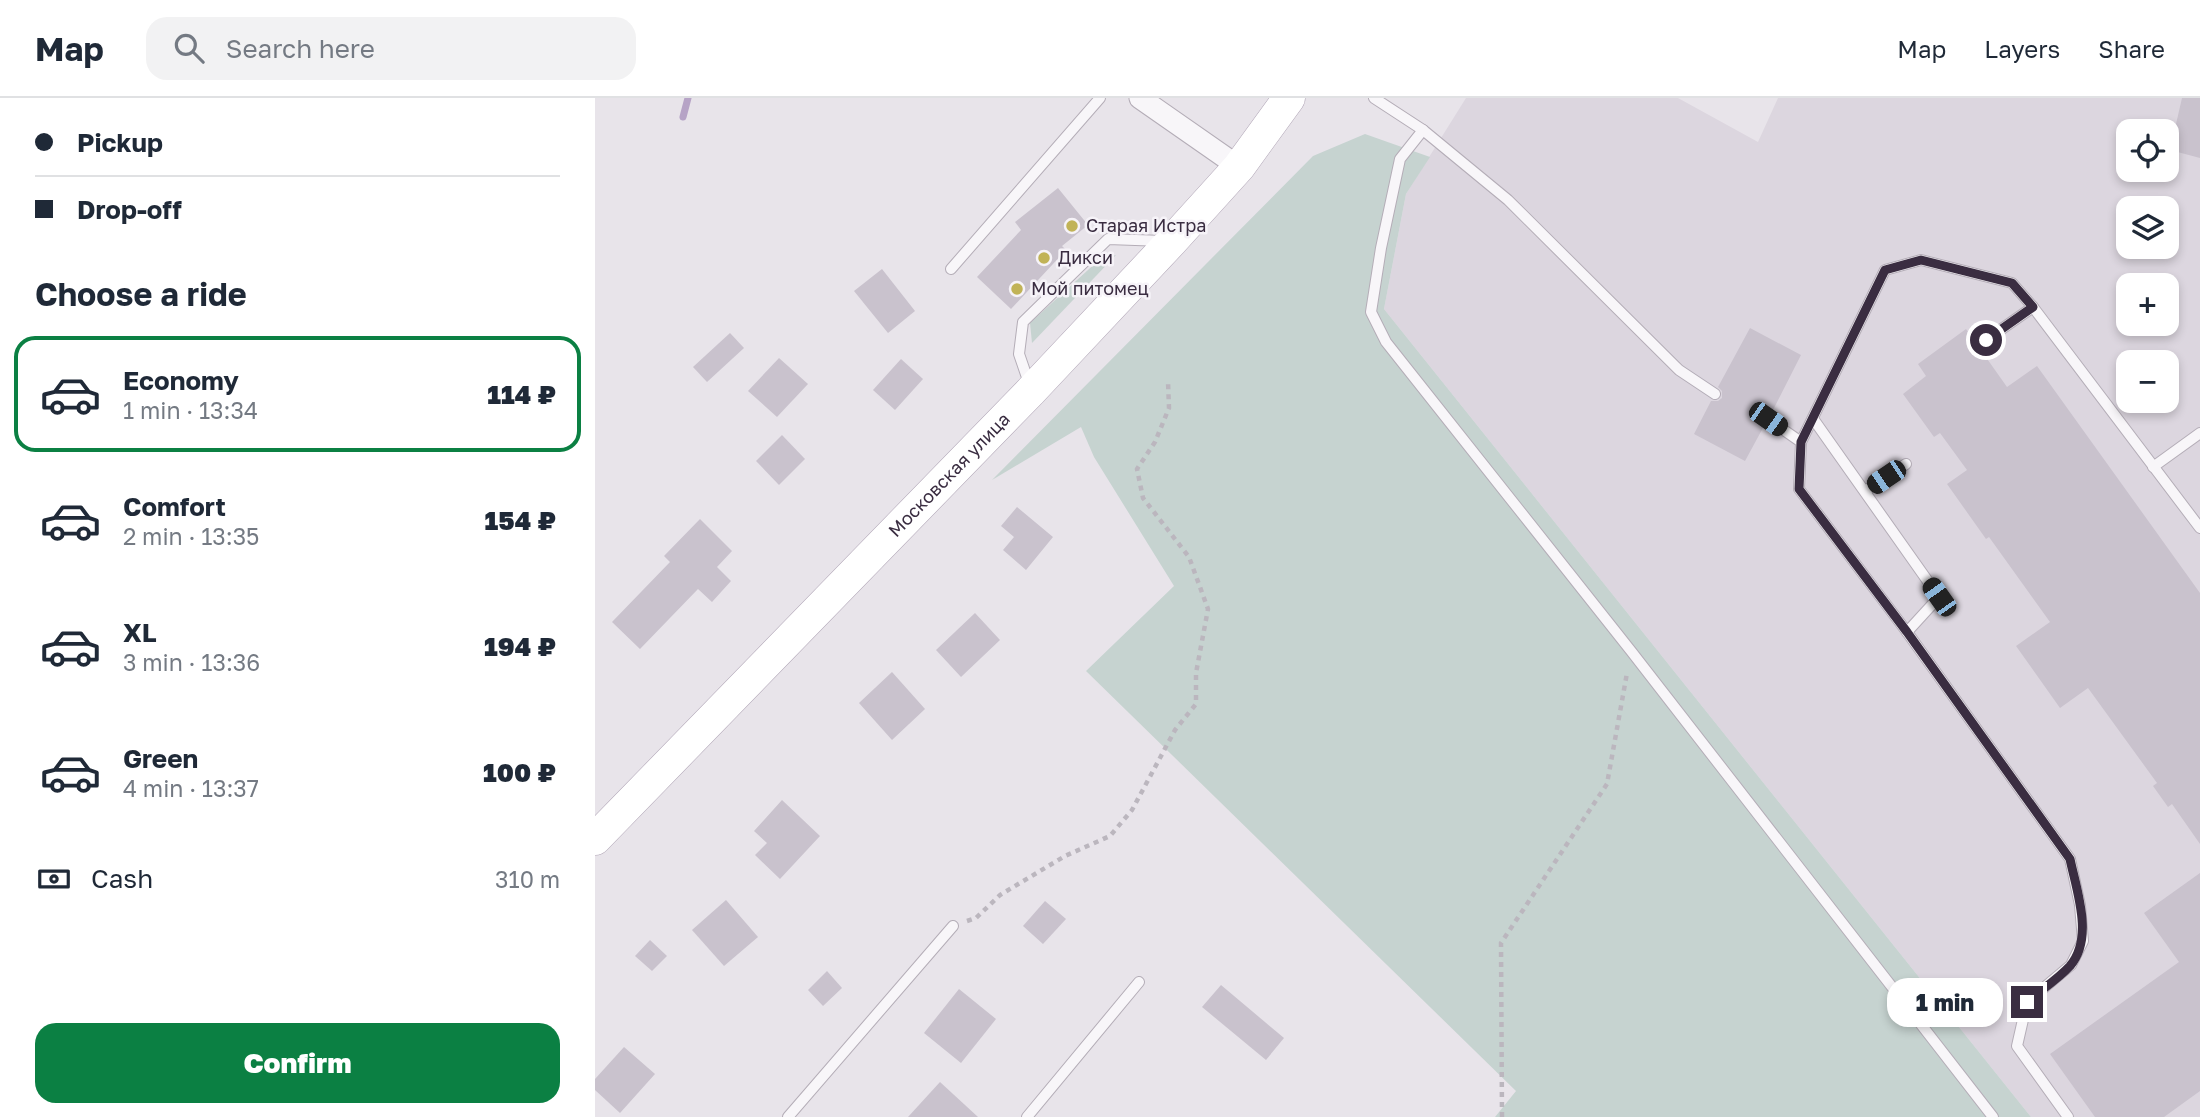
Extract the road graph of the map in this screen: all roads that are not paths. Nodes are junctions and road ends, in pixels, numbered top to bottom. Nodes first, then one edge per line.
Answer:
1 (1100, 98) edge
2 (1140, 98) edge
3 (1289, 98) edge
4 (1374, 98) edge
5 (1423, 130) junction
6 (1239, 167) junction
7 (1172, 241) junction
8 (951, 270) dead end
9 (2033, 307) junction
10 (1986, 340) dead end
11 (1031, 391) junction
12 (1715, 394) dead end
13 (1768, 419) dead end
14 (1814, 420) junction
15 (2200, 433) edge
16 (1801, 442) junction
17 (1906, 464) dead end
18 (2153, 467) junction
19 (1865, 491) junction
20 (2200, 528) edge
21 (1907, 632) junction
22 (595, 839) edge
23 (953, 926) road end
24 (1139, 982) dead end
25 (788, 1117) edge
26 (1027, 1117) edge
27 (1993, 1117) edge
28 (2068, 1117) edge

1 - 8 lane
2 - 6 street
3 - 6 main road, Московская улица
4 - 5 lane
5 - 12 lane
5 - 27 lane
6 - 7 main road, Московская улица
7 - 11 main road, Московская улица
7 - 11 lane
9 - 10 lane
9 - 14 lane
9 - 18 lane
11 - 22 main road, Московская улица
13 - 16 lane
14 - 16 lane
14 - 19 lane
15 - 18 lane
16 - 21 lane
17 - 19 lane
18 - 20 lane
19 - 21 lane
21 - 28 lane
23 - 25 lane
24 - 26 lane

